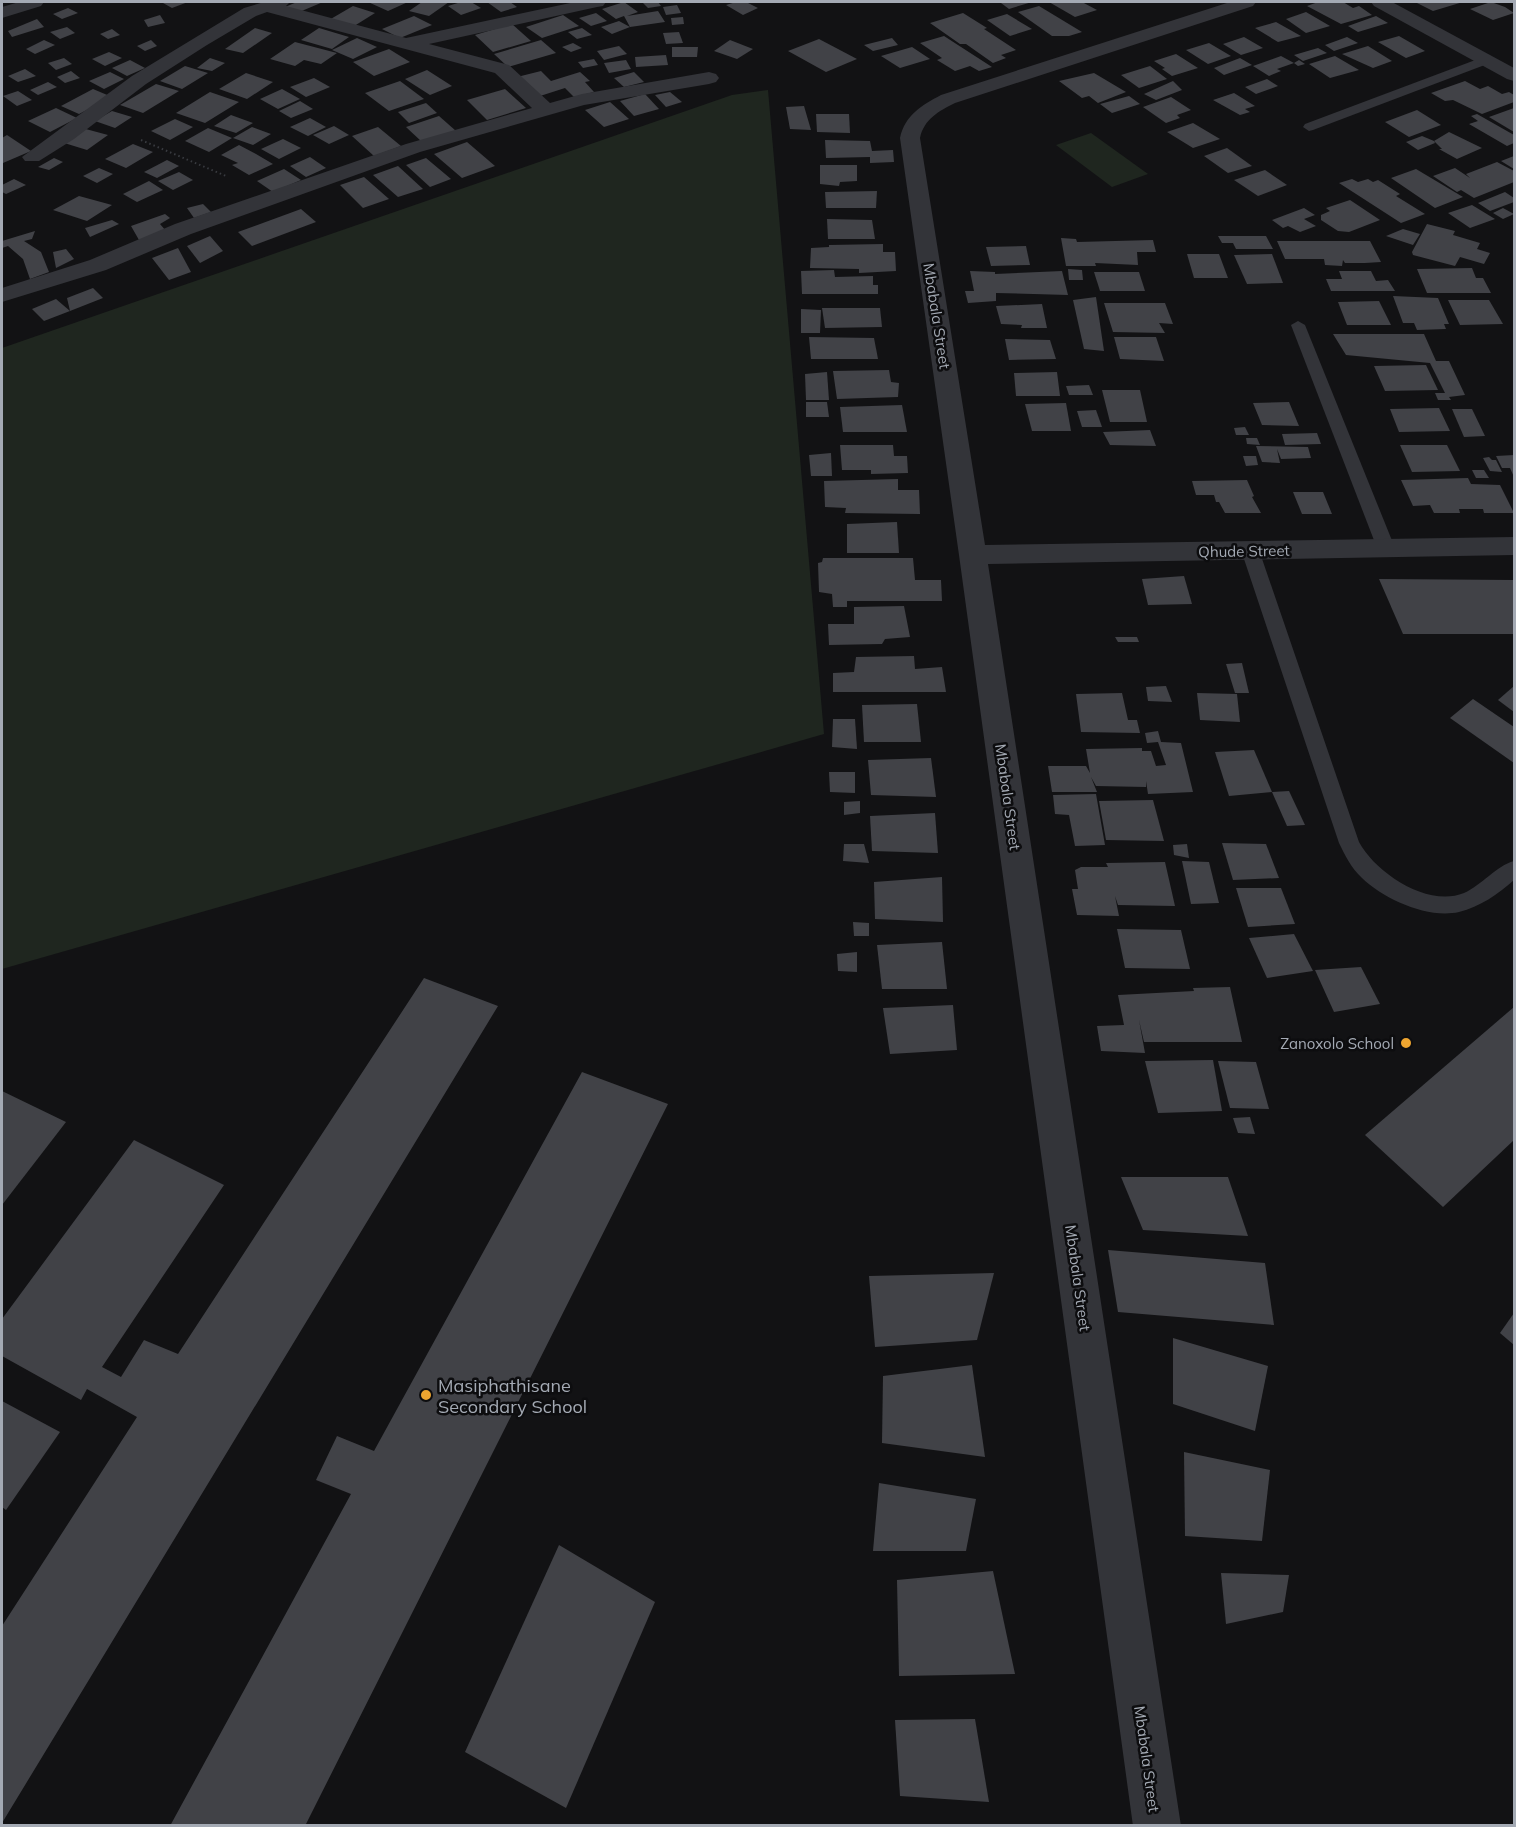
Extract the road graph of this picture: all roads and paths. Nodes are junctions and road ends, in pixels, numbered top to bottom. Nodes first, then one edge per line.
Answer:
1 (35, 2) edge
2 (597, 2) edge
3 (1247, 2) edge
4 (1380, 2) edge
5 (222, 5) dead end
6 (266, 7) edge
7 (2, 13) edge
8 (405, 44) junction
9 (1486, 60) junction
10 (1515, 75) edge
11 (709, 78) dead end
12 (545, 109) junction
13 (1310, 127) dead end
14 (141, 140) dead end
15 (32, 157) dead end
16 (267, 199) junction
17 (2, 295) edge
18 (1298, 325) dead end
19 (1515, 546) edge
20 (1386, 549) junction
21 (1250, 550) junction
22 (974, 555) junction
23 (1515, 869) edge
24 (1156, 1826) edge

1 - 7 street
2 - 8 street
3 - 22 street, Mbabala Street
4 - 9 street
5 - 6 street
6 - 8 street
6 - 15 street
8 - 12 street
9 - 10 street
9 - 13 lane
11 - 12 street
12 - 16 street
14 - 16 path
16 - 17 street
18 - 20 lane
19 - 20 street, Qhude Street
20 - 21 street, Qhude Street
21 - 22 street, Qhude Street
21 - 23 lane
22 - 24 street, Mbabala Street

